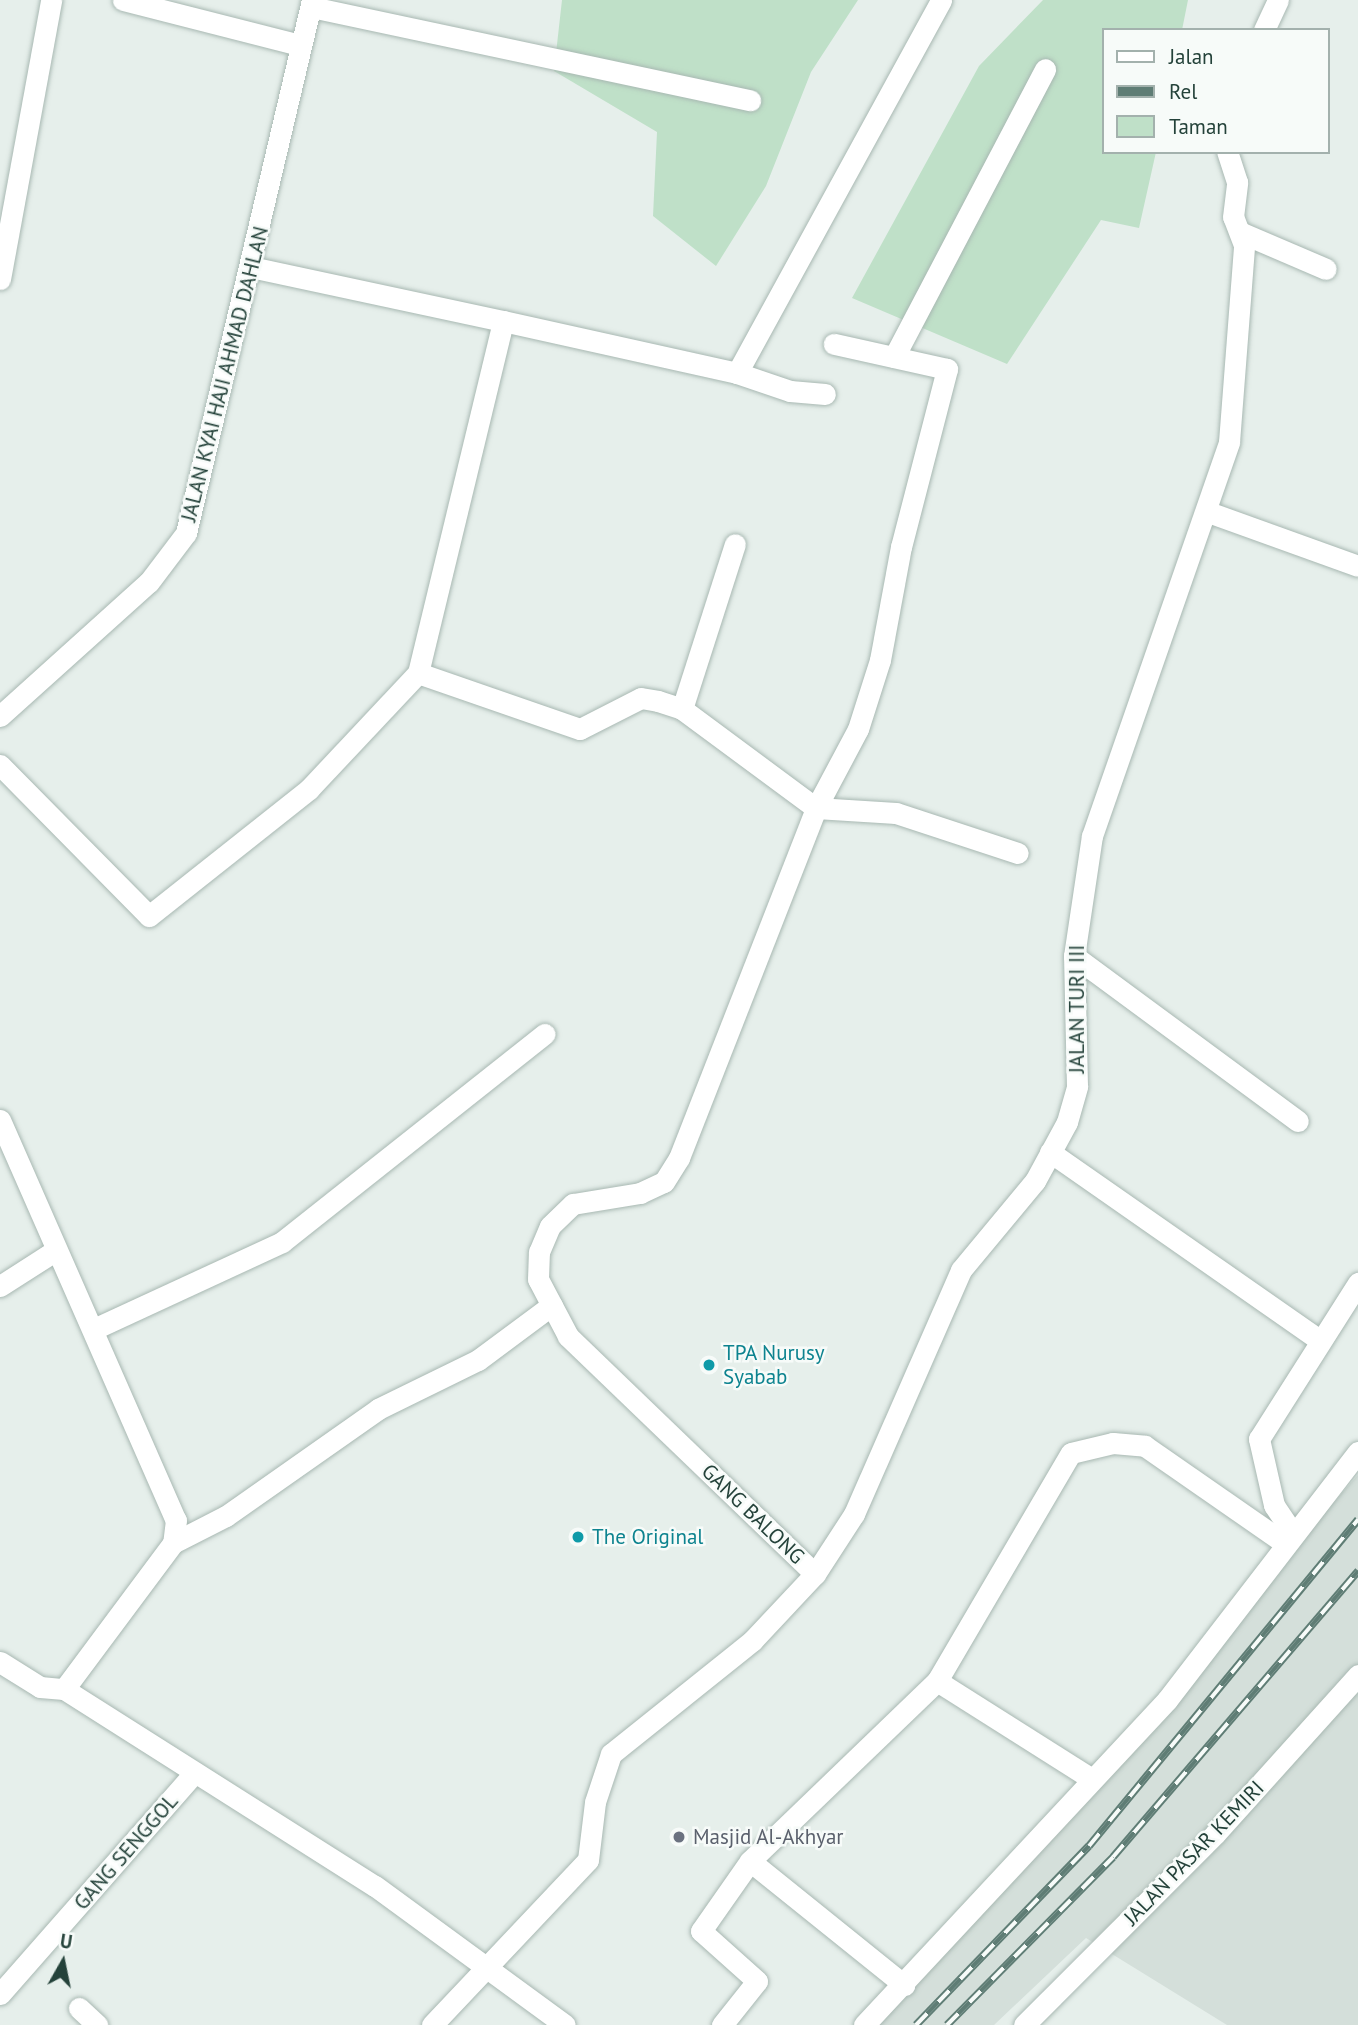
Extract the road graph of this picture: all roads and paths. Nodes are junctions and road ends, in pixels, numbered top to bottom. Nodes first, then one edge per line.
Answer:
1 (51, 0) edge
2 (123, 0) edge
3 (941, 0) edge
4 (1278, 0) edge
5 (312, 3) edge
6 (1265, 28) edge
7 (300, 44) junction
8 (1045, 69) dead end
9 (750, 100) dead end
10 (1228, 154) edge
11 (1242, 233) junction
12 (252, 267) junction
13 (1326, 269) dead end
14 (0, 279) edge
15 (503, 321) junction
16 (834, 344) dead end
17 (894, 357) junction
18 (737, 373) junction
19 (825, 394) dead end
20 (1208, 512) junction
21 (735, 544) dead end
22 (1358, 566) edge
23 (418, 673) junction
24 (682, 709) junction
25 (0, 716) edge
26 (0, 765) edge
27 (816, 808) junction
28 (1018, 853) dead end
29 (1074, 956) junction
30 (544, 1034) dead end
31 (0, 1120) edge
32 (1298, 1121) dead end
33 (1050, 1152) junction
34 (56, 1250) junction
35 (1358, 1283) edge
36 (0, 1286) edge
37 (552, 1305) junction
38 (94, 1329) junction
39 (1321, 1341) junction
40 (1358, 1452) edge
41 (1288, 1537) junction
42 (173, 1543) junction
43 (815, 1574) junction
44 (0, 1662) edge
45 (1358, 1675) edge
46 (937, 1681) junction
47 (64, 1689) junction
48 (195, 1772) junction
49 (1089, 1777) junction
50 (750, 1861) junction
51 (484, 1969) junction
52 (904, 1985) junction
53 (0, 1994) edge
54 (79, 2008) dead end
55 (97, 2025) edge
56 (432, 2025) edge
57 (565, 2025) edge
58 (722, 2025) edge
59 (864, 2025) edge
60 (1024, 2025) edge

1 - 14 street
2 - 7 street
3 - 18 street
4 - 6 street
5 - 7 street, JALAN KYAI HAJI AHMAD DAHLAN
5 - 9 street
7 - 12 street, JALAN KYAI HAJI AHMAD DAHLAN
8 - 17 street
10 - 11 street, JALAN TURI III
11 - 13 street
11 - 20 street, JALAN TURI III
12 - 15 street
12 - 25 street, JALAN KYAI HAJI AHMAD DAHLAN
15 - 18 street
15 - 23 street
16 - 17 street
17 - 27 street
18 - 19 street
20 - 22 street
20 - 29 street, JALAN TURI III
21 - 24 street
23 - 24 street
23 - 26 street
24 - 27 street
27 - 28 street
27 - 37 street, GANG BALONG
29 - 32 street
29 - 33 street, JALAN TURI III
30 - 38 street
31 - 34 street
33 - 39 street
33 - 43 street, JALAN TURI III
34 - 36 street
34 - 38 street
35 - 39 street
37 - 42 street
37 - 43 street, GANG BALONG
38 - 42 street
39 - 41 street
40 - 41 street
41 - 46 street
41 - 49 street
42 - 47 street
43 - 51 street, GANG BALONG
44 - 47 street
45 - 60 street, JALAN PASAR KEMIRI
46 - 49 street
46 - 50 street
47 - 48 street
48 - 51 street
48 - 53 street, GANG SENGGOL
49 - 52 street
50 - 52 street
50 - 58 street
51 - 56 street
51 - 57 street
52 - 59 street
54 - 55 street

